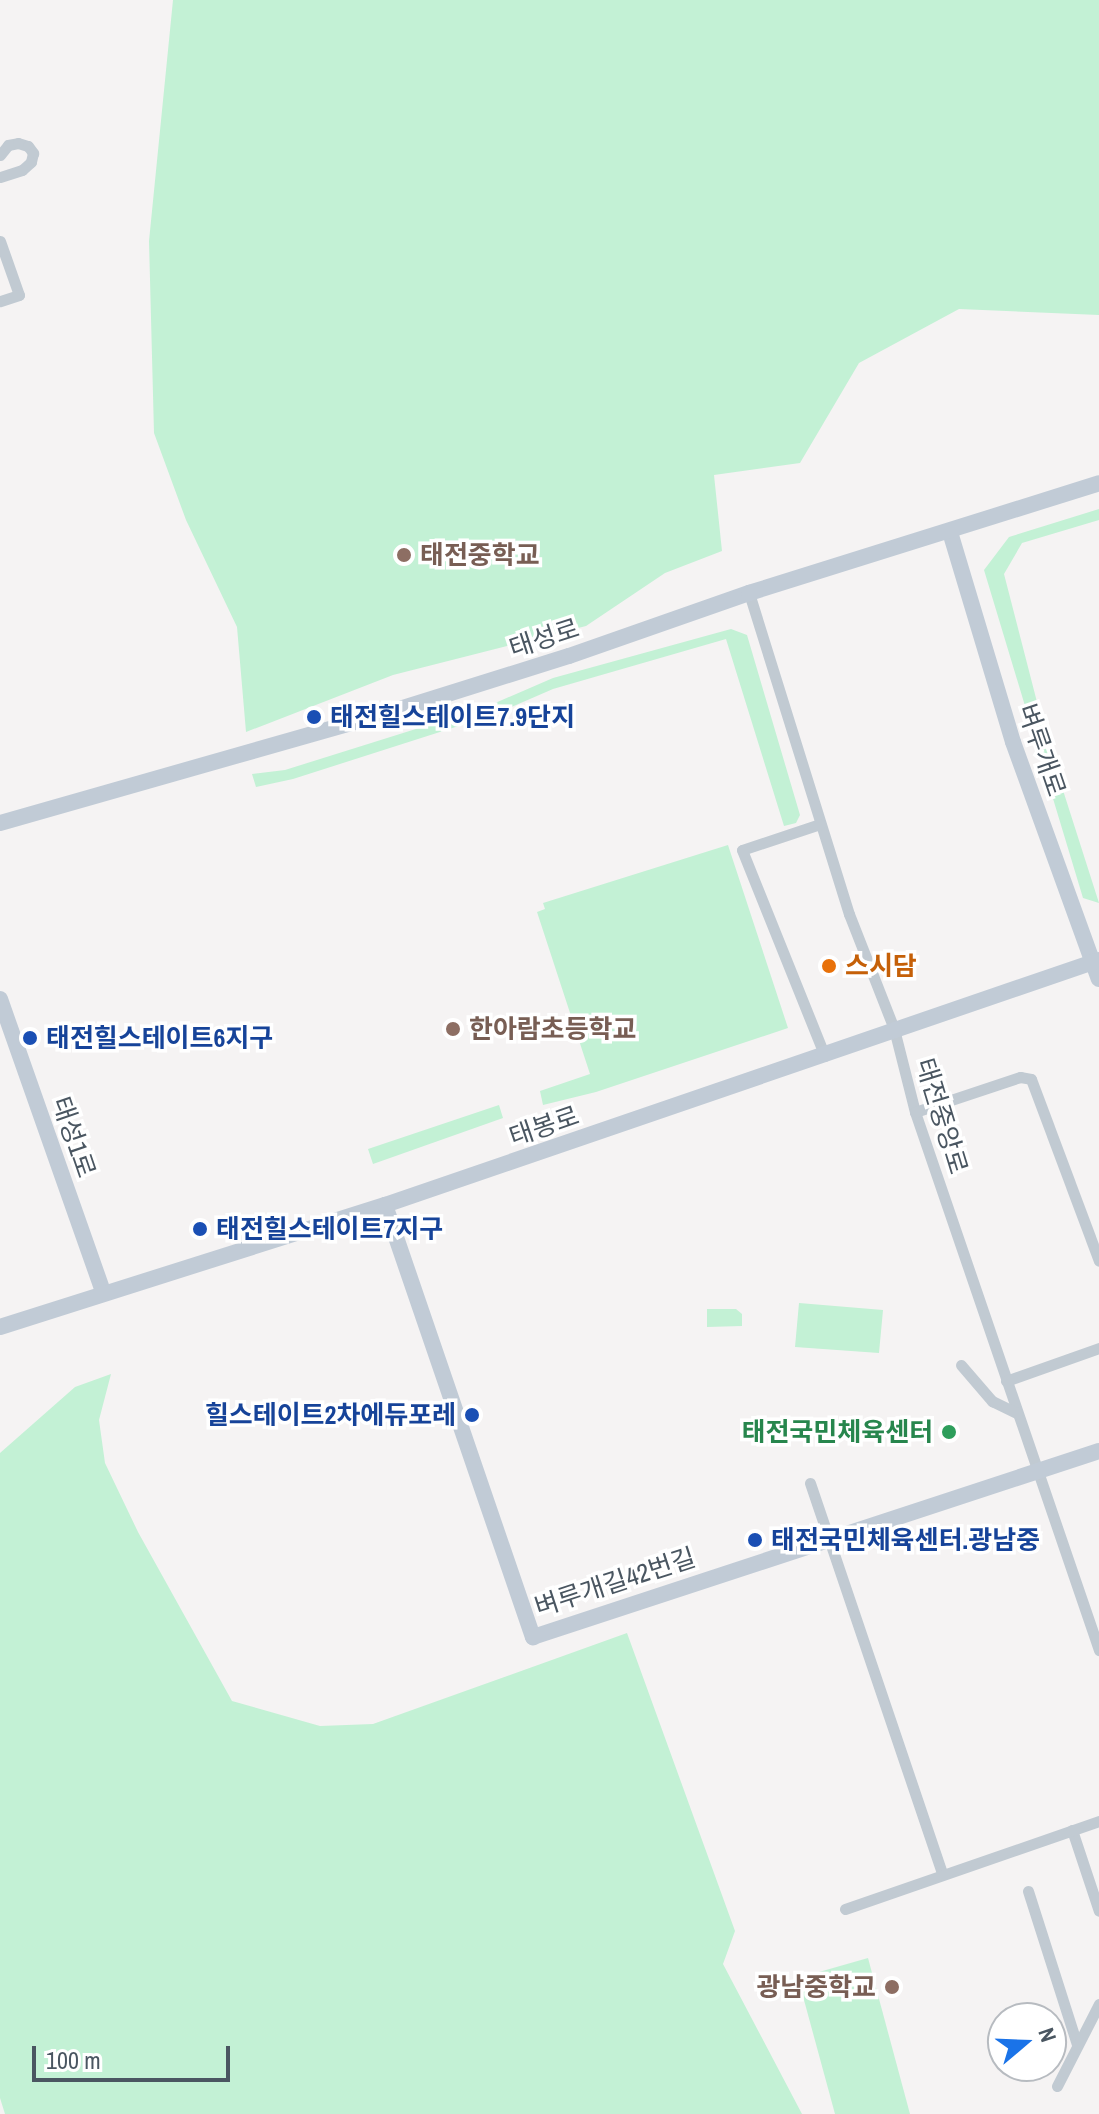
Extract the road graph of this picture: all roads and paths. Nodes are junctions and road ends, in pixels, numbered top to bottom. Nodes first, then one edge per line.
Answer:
1 (0, 155) edge
2 (0, 177) edge
3 (0, 241) edge
4 (0, 301) edge
5 (1099, 483) edge
6 (950, 532) junction
7 (749, 593) junction
8 (0, 823) edge
9 (820, 824) junction
10 (1096, 961) edge
11 (1099, 979) edge
12 (0, 999) edge
13 (894, 1029) junction
14 (825, 1056) junction
15 (915, 1112) junction
16 (385, 1205) junction
17 (1099, 1261) edge
18 (103, 1292) junction
19 (0, 1327) edge
20 (1099, 1348) edge
21 (961, 1365) dead end
22 (1006, 1381) junction
23 (1017, 1413) junction
24 (1099, 1451) edge
25 (1038, 1472) junction
26 (810, 1483) dead end
27 (828, 1538) junction
28 (1099, 1650) edge
29 (1099, 1821) edge
30 (1072, 1830) junction
31 (942, 1874) junction
32 (1028, 1891) dead end
33 (845, 1909) dead end
34 (1099, 1911) edge
35 (1099, 2004) edge
36 (1077, 2045) junction
37 (1057, 2086) dead end

1 - 2 street
3 - 4 street
5 - 6 street, 태성로
6 - 7 street, 태성로
6 - 10 street, 벼루개로
7 - 8 street, 태성로
7 - 9 street, 태전중앙로
9 - 13 street, 태전중앙로
9 - 14 street
10 - 11 street, 벼루개로
10 - 13 street, 태봉로
12 - 18 street, 태성1로
13 - 14 street, 태봉로
13 - 15 street, 태전중앙로
14 - 16 street, 태봉로
15 - 17 street
15 - 22 street, 태전중앙로
16 - 18 street, 태봉로
16 - 27 street, 벼루개길42번길
18 - 19 street, 태봉로
20 - 22 street
21 - 23 street
22 - 23 street, 태전중앙로
23 - 25 street, 태전중앙로
24 - 25 street, 벼루개길42번길
25 - 27 street, 벼루개길42번길
25 - 28 street, 태전중앙로
26 - 27 street
27 - 31 street
29 - 30 street
30 - 31 street
30 - 34 street
31 - 33 street
32 - 36 street
35 - 36 street
36 - 37 street

